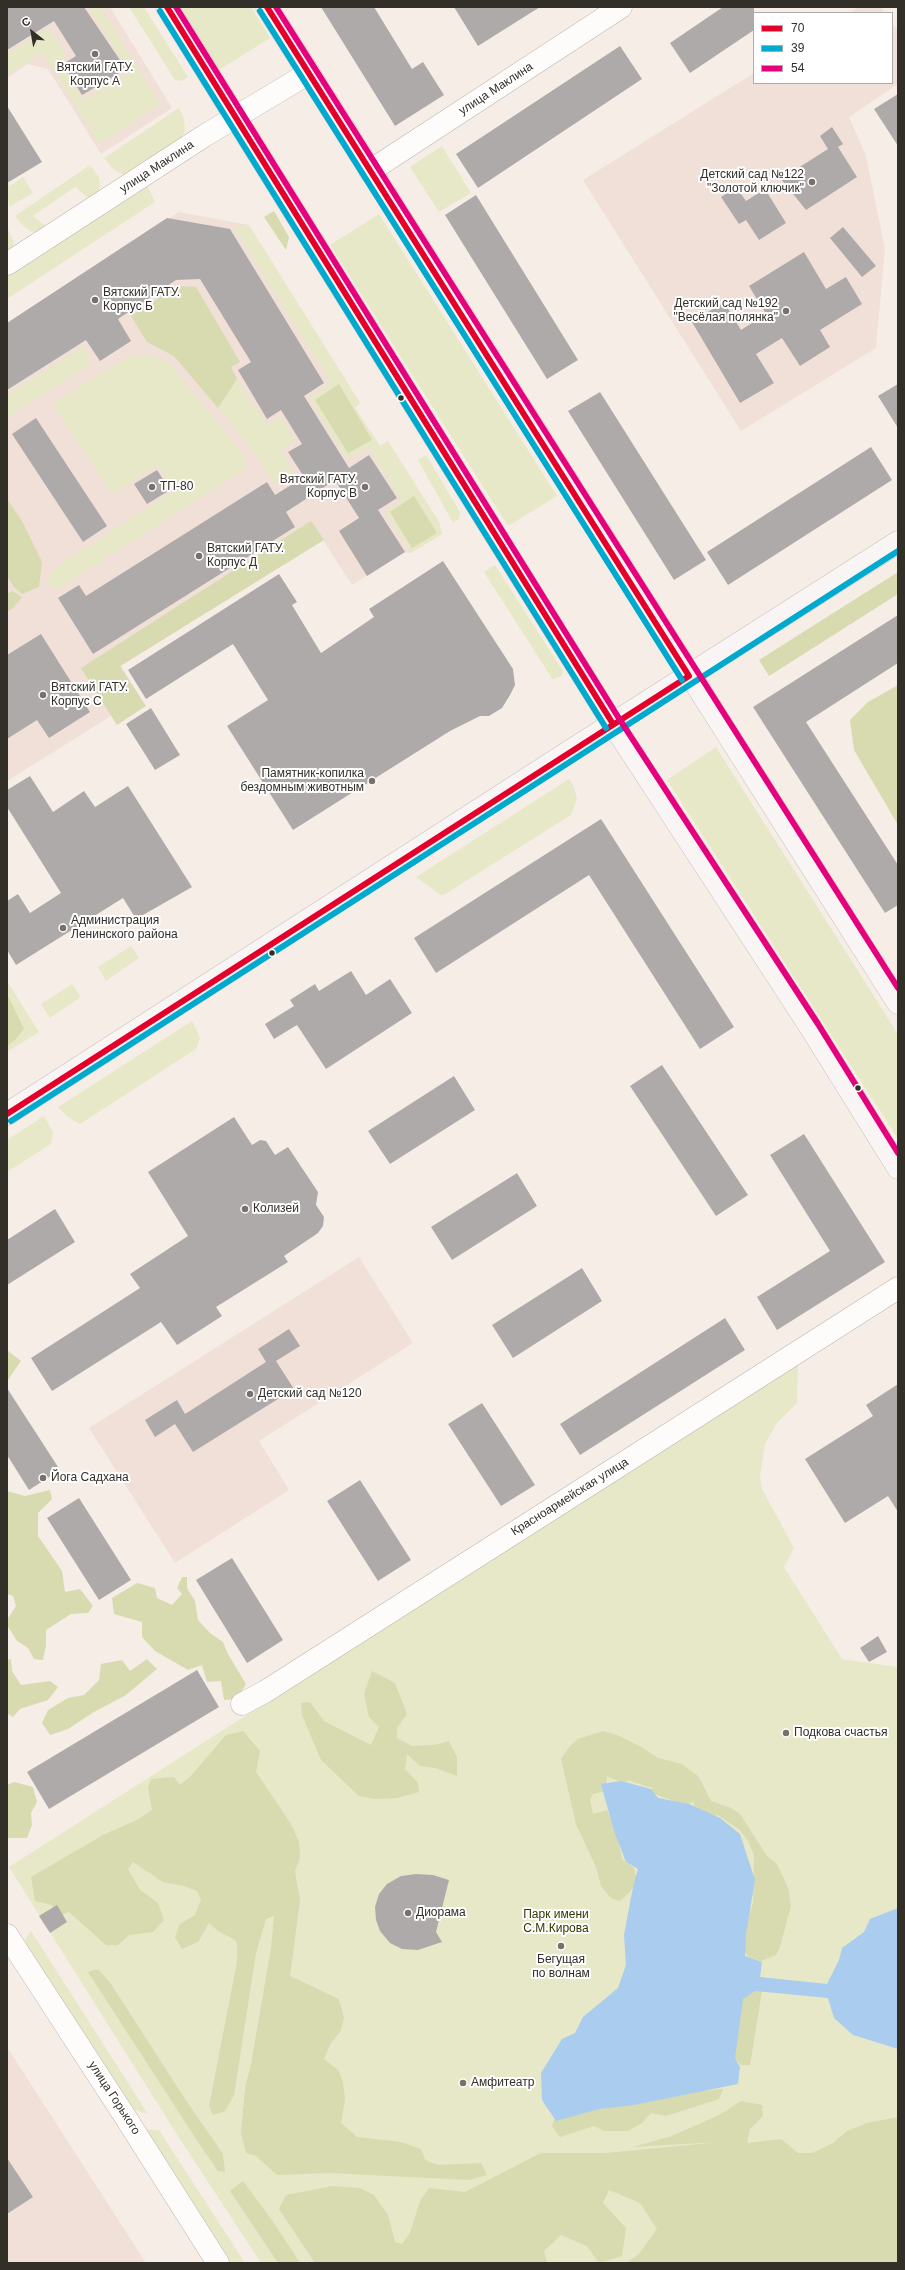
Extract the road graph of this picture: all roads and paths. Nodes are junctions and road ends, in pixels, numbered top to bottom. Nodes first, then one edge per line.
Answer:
1 (167, 7) edge
2 (267, 7) edge
3 (621, 7) edge
4 (309, 73) junction
5 (238, 118) junction
6 (370, 171) junction
7 (7, 264) edge
8 (898, 542) edge
9 (689, 676) junction
10 (613, 724) junction
11 (898, 1003) edge
12 (7, 1114) edge
13 (898, 1168) edge
14 (898, 1288) edge
15 (242, 1704) dead end
16 (7, 1935) edge
17 (218, 2263) edge

1 - 5 main road
2 - 4 main road
3 - 6 street, улица Маклина
4 - 5 street, улица Маклина
4 - 6 main road
5 - 7 street, улица Маклина
5 - 10 main road
6 - 9 main road
8 - 9 main road
9 - 10 main road
9 - 11 main road
10 - 12 main road
10 - 13 main road
14 - 15 street, Красноармейская улица
16 - 17 street, улица Горького

